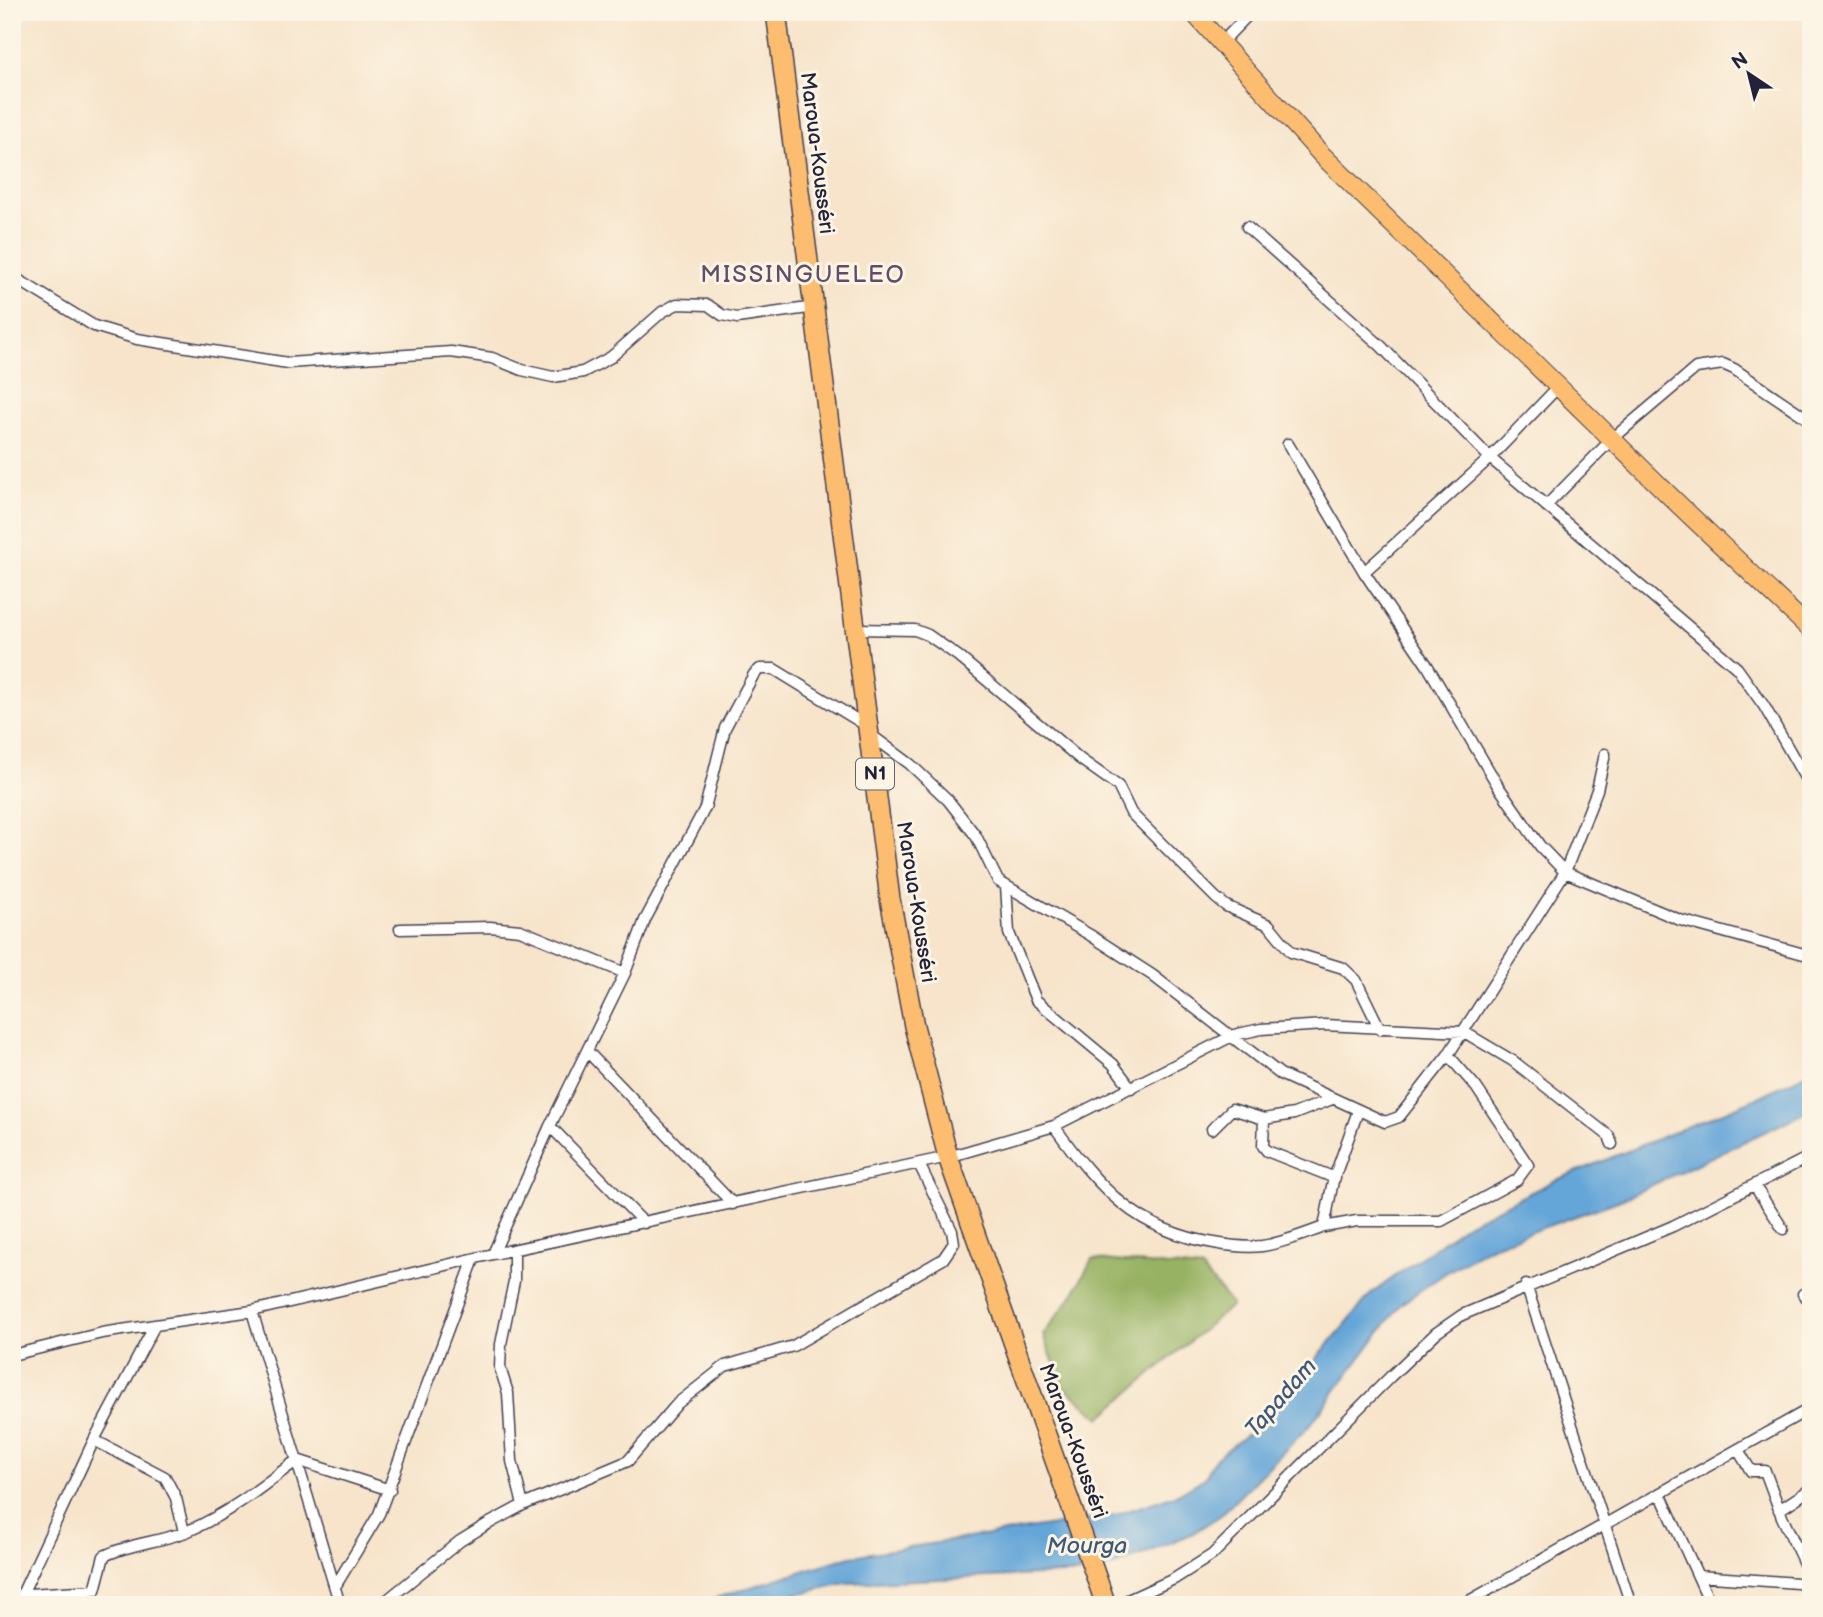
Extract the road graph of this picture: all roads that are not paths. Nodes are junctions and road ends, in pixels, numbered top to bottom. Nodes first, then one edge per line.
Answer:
1 (776, 12) edge
2 (1193, 12) edge
3 (1251, 12) edge
4 (1221, 43) junction
5 (1247, 227) dead end
6 (12, 276) edge
7 (815, 307) junction
8 (1558, 387) junction
9 (1811, 421) edge
10 (1611, 439) junction
11 (1288, 444) dead end
12 (1490, 458) junction
13 (1546, 506) junction
14 (1364, 572) junction
15 (855, 629) junction
16 (1811, 630) edge
17 (870, 731) junction
18 (1605, 754) dead end
19 (1811, 788) edge
20 (1565, 872) junction
21 (1006, 886) junction
22 (400, 929) dead end
23 (1811, 956) edge
24 (625, 973) junction
25 (1380, 1029) junction
26 (1464, 1032) junction
27 (1234, 1035) junction
28 (587, 1051) junction
29 (1448, 1055) junction
30 (1131, 1088) junction
31 (1332, 1099) junction
32 (1357, 1111) junction
33 (1264, 1119) junction
34 (550, 1126) junction
35 (1054, 1126) junction
36 (1212, 1129) dead end
37 (1612, 1144) dead end
38 (1811, 1156) edge
39 (948, 1157) junction
40 (919, 1164) junction
41 (1335, 1178) junction
42 (1754, 1185) junction
43 (733, 1204) junction
44 (644, 1223) junction
45 (1324, 1227) junction
46 (1783, 1228) dead end
47 (514, 1250) junction
48 (494, 1254) junction
49 (474, 1259) junction
50 (1526, 1285) junction
51 (251, 1311) junction
52 (155, 1325) junction
53 (12, 1355) edge
54 (1811, 1408) edge
55 (94, 1440) junction
56 (1738, 1450) junction
57 (298, 1460) junction
58 (1811, 1489) edge
59 (390, 1490) junction
60 (1660, 1493) junction
61 (523, 1505) junction
62 (1779, 1510) junction
63 (1606, 1524) junction
64 (184, 1532) junction
65 (1698, 1577) junction
66 (1811, 1578) edge
67 (1811, 1584) edge
68 (336, 1585) junction
69 (17, 1599) edge
70 (340, 1605) edge
71 (381, 1605) edge
72 (1106, 1605) edge
73 (1117, 1605) edge
74 (1462, 1605) edge
75 (1631, 1605) edge
76 (1711, 1605) edge

1 - 7 highway, Maroua-Kousséri / N1
2 - 4 main road
3 - 4 street
4 - 8 main road
5 - 12 street
6 - 7 street
7 - 15 highway, Maroua-Kousséri / N1
8 - 10 main road
8 - 12 street
9 - 10 street
10 - 13 street
10 - 16 main road
11 - 14 street
12 - 13 street
12 - 14 street
13 - 19 street
14 - 20 street
15 - 17 highway, Maroua-Kousséri / N1
15 - 25 street
17 - 21 street
17 - 24 street
17 - 39 highway, Maroua-Kousséri / N1
18 - 20 street
20 - 23 street
20 - 26 street
21 - 27 street
21 - 30 street
22 - 24 street
24 - 28 street
25 - 26 street
25 - 27 street
26 - 29 street
26 - 37 street
27 - 30 street
27 - 31 street
28 - 34 street
28 - 43 street
29 - 32 street
29 - 45 street
30 - 35 street
31 - 32 street
31 - 33 street
32 - 41 street
33 - 36 street
33 - 41 street
34 - 44 street
34 - 48 street
35 - 39 street
35 - 45 street
38 - 42 street
39 - 40 street
39 - 72 highway, Maroua-Kousséri / N1
40 - 43 street
40 - 61 street
41 - 45 street
42 - 46 street
42 - 50 street
43 - 44 street
44 - 47 street
47 - 48 street
47 - 61 street
48 - 49 street
49 - 51 street
49 - 59 street
50 - 63 street
50 - 73 street
51 - 52 street
51 - 57 street
52 - 53 street
52 - 55 street
54 - 56 street
55 - 64 street
55 - 69 street
56 - 60 street
56 - 62 street
57 - 59 street
57 - 64 street
57 - 68 street
58 - 62 street
59 - 68 street
60 - 63 street
60 - 65 street
61 - 71 street
62 - 66 street
63 - 74 street
63 - 75 street
64 - 69 street
65 - 67 street
65 - 76 street
68 - 70 street

